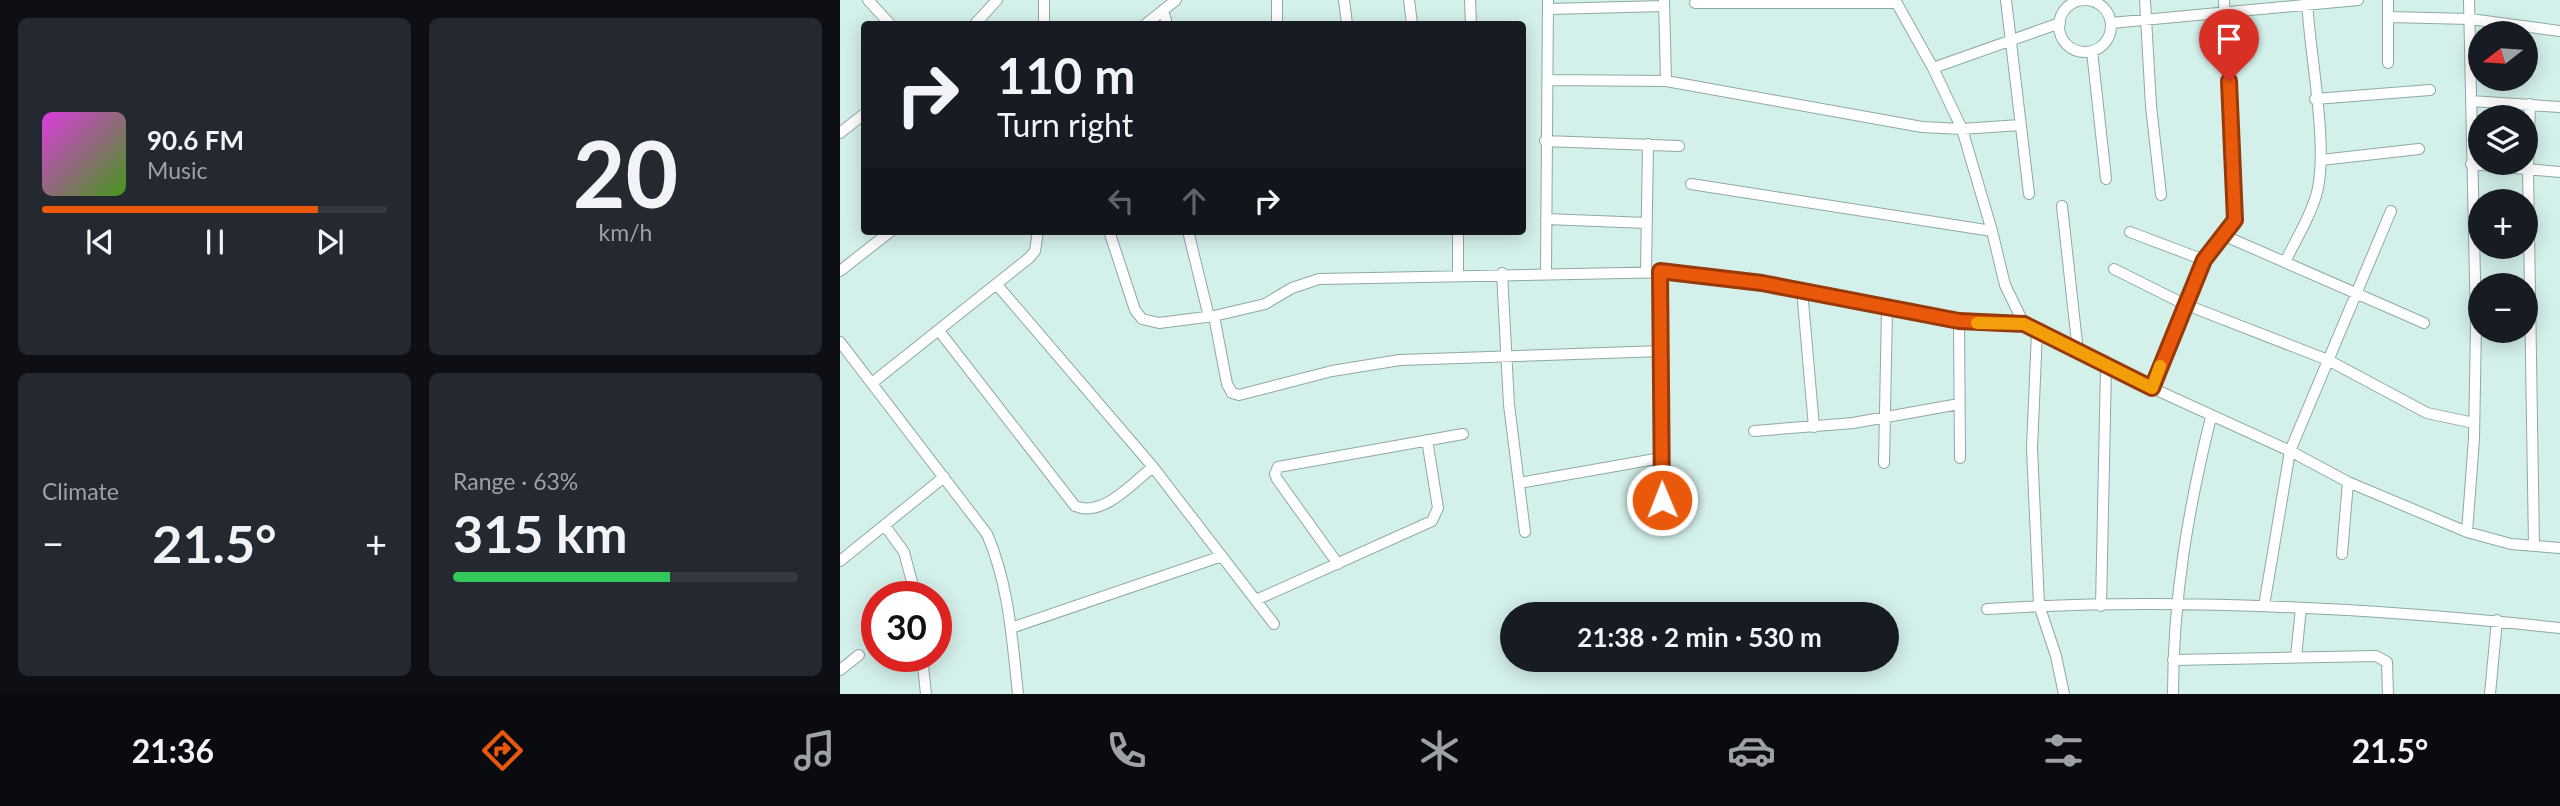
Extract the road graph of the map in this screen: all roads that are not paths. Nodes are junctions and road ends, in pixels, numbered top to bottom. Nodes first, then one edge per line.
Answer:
1 (868, 0) edge
2 (997, 0) edge
3 (1176, 0) edge
4 (1277, 0) edge
5 (1344, 0) edge
6 (1409, 0) edge
7 (1470, 0) edge
8 (2006, 0) edge
9 (2145, 0) edge
10 (2358, 0) edge
11 (2388, 0) edge
12 (2469, 0) edge
13 (1044, 1) edge
14 (1896, 1) edge
15 (2079, 1) edge
16 (2307, 2) edge
17 (1664, 3) edge
18 (1695, 3) dead end
19 (1549, 5) edge
20 (2224, 6) edge
21 (1163, 10) junction
22 (2389, 17) junction
23 (2146, 18) junction
24 (2470, 19) junction
25 (888, 21) edge
26 (978, 21) edge
27 (1044, 21) edge
28 (1150, 21) edge
29 (1166, 21) edge
30 (1277, 21) edge
31 (1347, 21) edge
32 (1412, 21) edge
33 (1471, 21) edge
34 (2060, 23) junction
35 (2111, 23) junction
36 (2560, 31) edge
37 (2009, 40) junction
38 (2092, 51) junction
39 (2388, 63) dead end
40 (1933, 68) junction
41 (1548, 80) junction
42 (1666, 81) junction
43 (2430, 90) dead end
44 (2315, 99) junction
45 (2471, 101) junction
46 (2530, 104) joint
47 (2471, 105) edge
48 (2560, 107) edge
49 (861, 116) edge
50 (2020, 125) junction
51 (842, 127) edge
52 (1962, 130) junction
53 (1545, 141) junction
54 (1648, 144) junction
55 (1679, 146) dead end
56 (2419, 149) dead end
57 (2321, 160) junction
58 (2538, 170) edge
59 (2560, 172) edge
60 (2471, 175) edge
61 (2528, 175) edge
62 (2106, 179) dead end
63 (1691, 184) dead end
64 (2029, 194) dead end
65 (2161, 195) dead end
66 (2062, 206) dead end
67 (2391, 211) dead end
68 (1546, 219) junction
69 (1647, 223) junction
70 (1992, 231) junction
71 (2130, 232) dead end
72 (886, 235) edge
73 (1037, 235) edge
74 (1110, 235) edge
75 (1189, 235) edge
76 (1458, 235) edge
77 (2225, 236) junction
78 (840, 254) edge
79 (2204, 260) junction
80 (2285, 262) junction
81 (844, 268) edge
82 (2114, 269) dead end
83 (1646, 271) junction
84 (1660, 271) junction
85 (1546, 272) junction
86 (1502, 273) junction
87 (2476, 273) edge
88 (2528, 273) edge
89 (1458, 275) junction
90 (998, 285) junction
91 (1802, 290) junction
92 (2357, 293) junction
93 (2184, 304) junction
94 (1887, 308) junction
95 (1212, 317) junction
96 (1959, 321) junction
97 (2424, 323) dead end
98 (2024, 324) junction
99 (940, 332) junction
100 (2037, 332) junction
101 (840, 342) edge
102 (2477, 343) edge
103 (2528, 343) edge
104 (1662, 351) junction
105 (2078, 352) junction
106 (1504, 354) junction
107 (2328, 360) junction
108 (2106, 367) junction
109 (873, 383) junction
110 (2152, 388) junction
111 (1959, 404) junction
112 (1887, 415) junction
113 (2211, 417) junction
114 (2474, 423) junction
115 (1814, 427) junction
116 (1754, 431) dead end
117 (1463, 434) dead end
118 (1427, 440) junction
119 (2290, 452) junction
120 (1960, 457) dead end
121 (1661, 458) junction
122 (1884, 463) dead end
123 (1153, 467) junction
124 (944, 477) junction
125 (2348, 482) junction
126 (1519, 483) junction
127 (1662, 500) dead end
128 (885, 527) junction
129 (1525, 532) dead end
130 (2467, 533) junction
131 (2534, 546) junction
132 (2560, 548) edge
133 (2342, 554) dead end
134 (1222, 556) junction
135 (840, 561) edge
136 (1338, 564) junction
137 (912, 581) edge
138 (1256, 600) junction
139 (2039, 606) junction
140 (2101, 606) junction
141 (2175, 606) junction
142 (2264, 606) junction
143 (2301, 608) junction
144 (1987, 609) dead end
145 (2497, 620) junction
146 (1274, 624) dead end
147 (1011, 628) junction
148 (2560, 628) edge
149 (859, 655) dead end
150 (2296, 657) junction
151 (2173, 660) junction
152 (840, 670) edge
153 (924, 672) edge
154 (926, 694) edge
155 (1018, 694) edge
156 (2064, 694) edge
157 (2173, 694) edge
158 (2388, 694) edge
159 (2490, 694) edge

1 - 25 street
2 - 26 street
3 - 21 street
4 - 30 street
5 - 31 street
6 - 32 street
7 - 33 street
8 - 37 street
9 - 23 street
10 - 16 street
11 - 22 street
12 - 24 street
13 - 27 street
14 - 18 street
14 - 40 street
15 - 34 street
15 - 35 street
16 - 20 street
16 - 44 street
17 - 19 street
17 - 42 street
19 - 41 street
20 - 23 street
20 - 77 street
21 - 28 street
21 - 29 street
22 - 24 street
22 - 39 street
23 - 35 street
23 - 65 street
24 - 36 street
24 - 45 street
34 - 37 street
34 - 38 street
35 - 38 street
37 - 40 street
37 - 50 street
38 - 62 street
40 - 52 street
41 - 42 street
41 - 53 street
42 - 52 street
43 - 44 street
44 - 57 street
45 - 46 street
45 - 47 street
46 - 48 street
49 - 51 street
50 - 52 street
50 - 64 street
52 - 70 street
53 - 54 street
53 - 68 street
54 - 55 street
54 - 69 street
56 - 57 street
57 - 80 street
58 - 59 street
60 - 87 street
61 - 88 street
63 - 70 street
66 - 105 street
67 - 92 street
68 - 69 street
68 - 85 street
69 - 83 street
70 - 98 street
71 - 79 street
72 - 81 street
73 - 90 street
74 - 95 street
75 - 95 street
76 - 89 street
77 - 79 street
77 - 80 street
78 - 81 street
79 - 93 street
80 - 92 street
82 - 93 street
83 - 84 street
83 - 85 street
84 - 91 street
84 - 104 street
85 - 86 street
86 - 89 street
86 - 106 street
89 - 95 street
90 - 99 street
90 - 123 street
91 - 94 street
91 - 115 street
92 - 97 street
92 - 107 street
93 - 107 street
93 - 110 street
94 - 96 street
94 - 112 street
95 - 106 street
96 - 98 street
96 - 111 street
98 - 100 street
99 - 109 street
99 - 123 street
100 - 105 street
100 - 139 street
101 - 109 street
102 - 114 street
103 - 131 street
104 - 106 street
104 - 121 street
105 - 108 street
106 - 126 street
107 - 114 street
107 - 119 street
108 - 110 street
108 - 140 street
109 - 124 street
110 - 113 street
111 - 112 street
111 - 120 street
112 - 115 street
112 - 122 street
113 - 119 street
113 - 141 street
114 - 130 street
115 - 116 street
117 - 118 street
118 - 136 street
118 - 136 street
119 - 125 street
119 - 142 street
121 - 126 street
121 - 127 street
123 - 134 street
124 - 128 street
124 - 147 street
125 - 130 street
125 - 133 street
126 - 129 street
128 - 135 street
128 - 137 street
130 - 131 street
131 - 132 street
134 - 138 street
134 - 147 street
136 - 138 street
138 - 146 street
139 - 140 street
139 - 144 street
139 - 156 street
140 - 141 street
141 - 142 street
141 - 151 street
142 - 143 street
143 - 145 street
143 - 150 street
145 - 148 street
145 - 159 street
147 - 155 street
149 - 152 street
150 - 151 street
150 - 158 street
151 - 157 street
153 - 154 street

